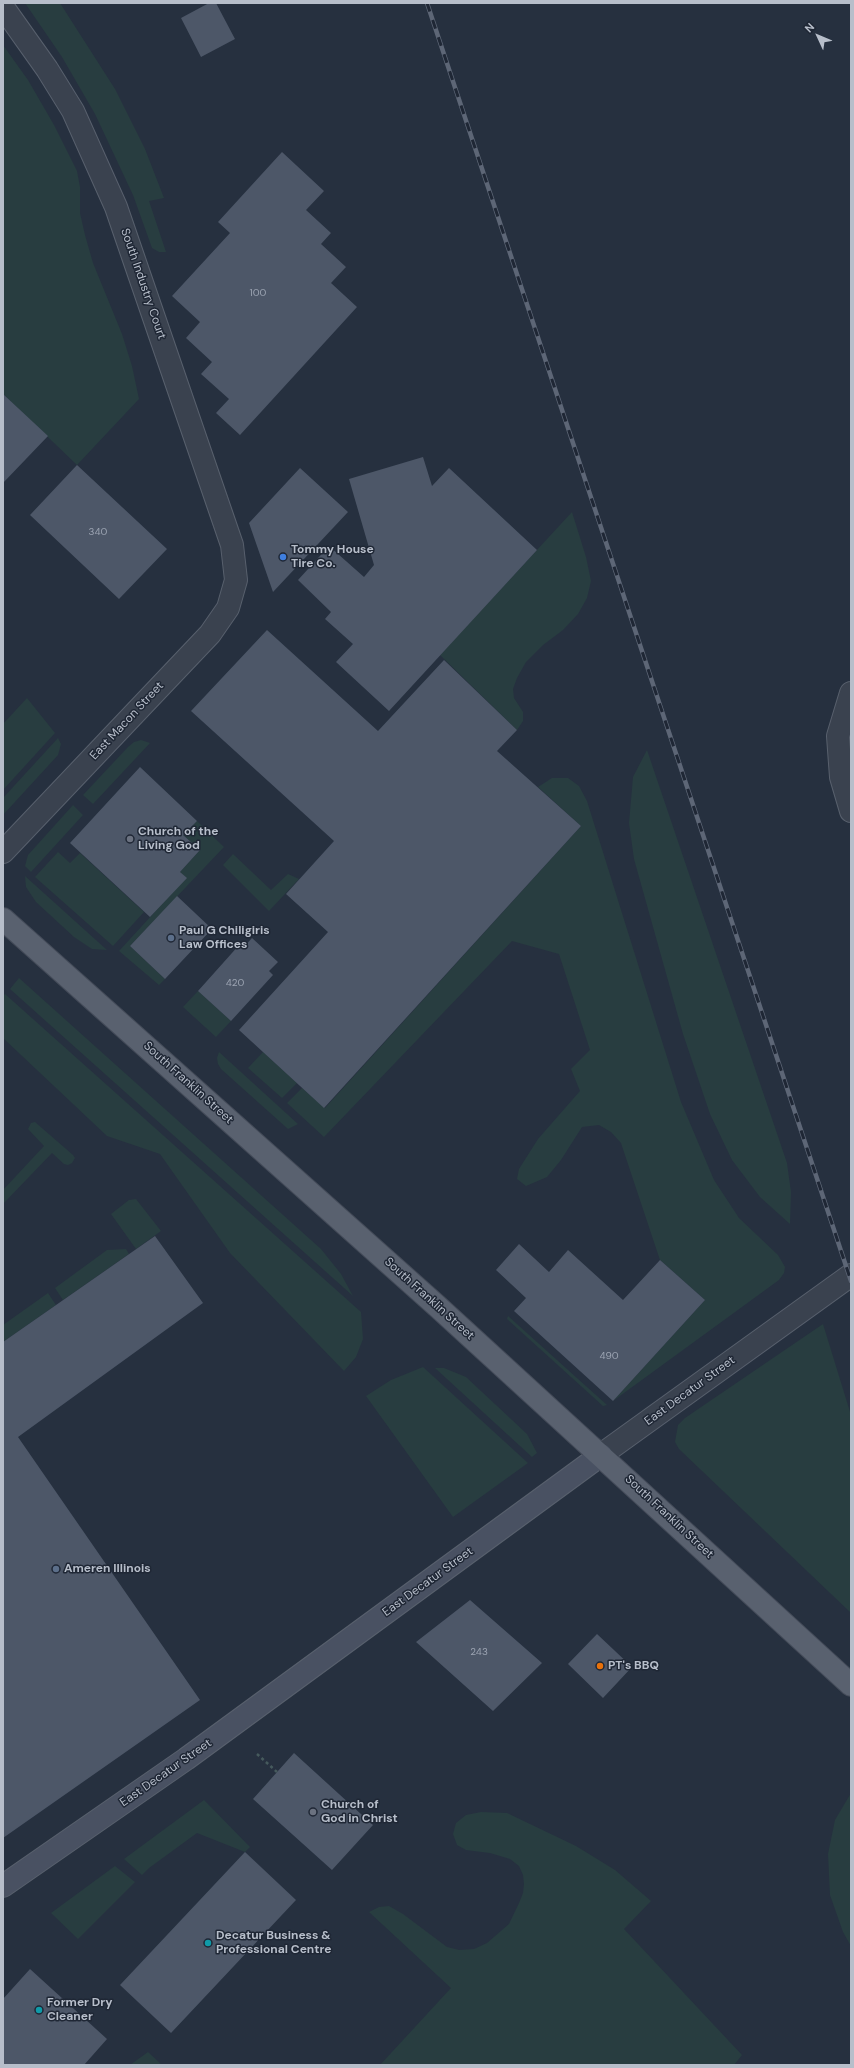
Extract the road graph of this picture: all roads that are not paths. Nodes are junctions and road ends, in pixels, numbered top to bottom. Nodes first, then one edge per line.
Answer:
1 (3, 7) edge
2 (236, 580) joint
3 (851, 693) edge
4 (851, 811) edge
5 (3, 852) edge
6 (3, 919) edge
7 (851, 1275) edge
8 (601, 1455) junction
9 (851, 1685) edge
10 (3, 1886) edge

1 - 2 street, South Industry Court
2 - 5 street, East Macon Street
3 - 4 street
6 - 8 main road, South Franklin Street
7 - 8 street, East Decatur Street
8 - 9 main road, South Franklin Street
8 - 10 street, East Decatur Street

